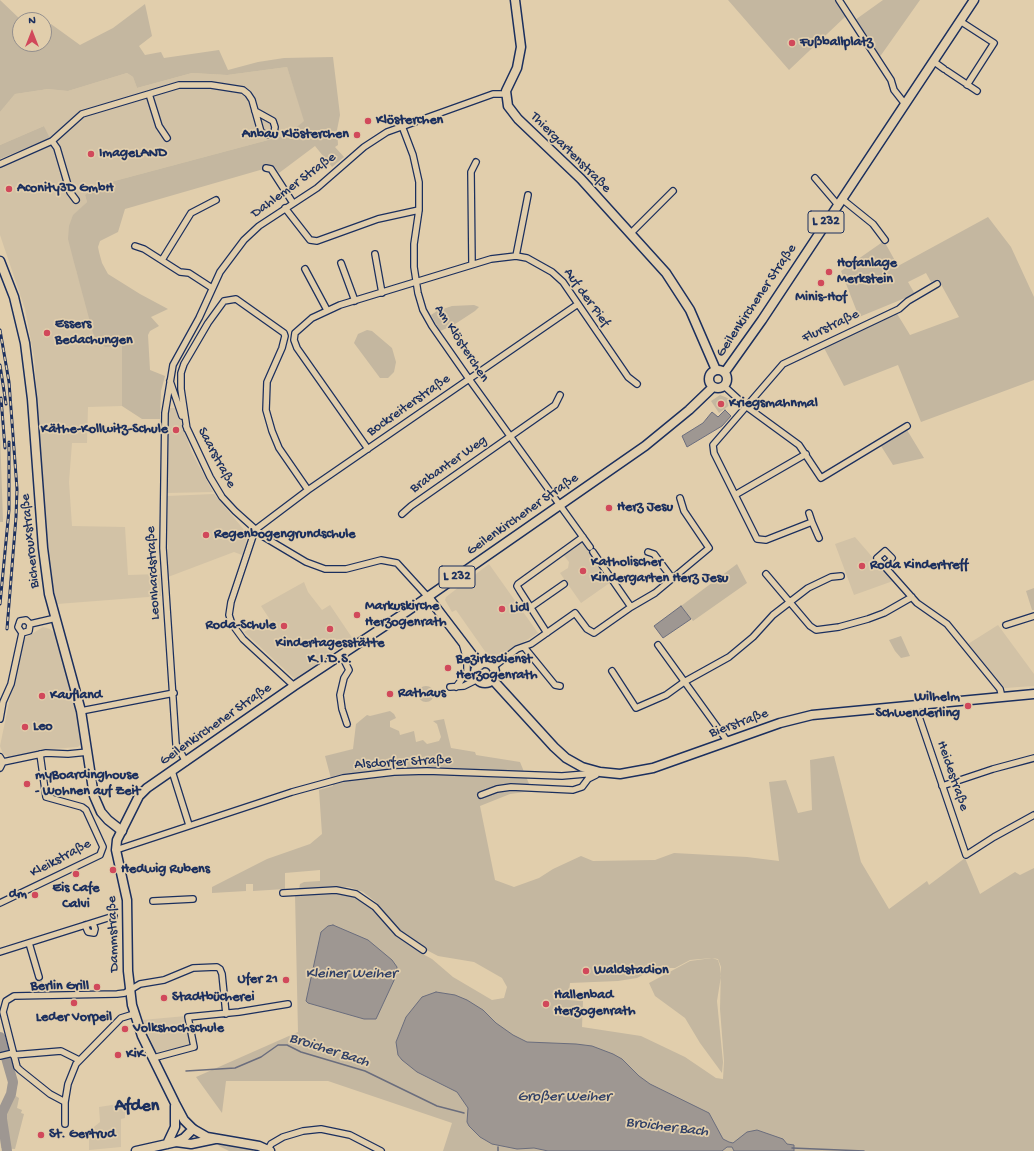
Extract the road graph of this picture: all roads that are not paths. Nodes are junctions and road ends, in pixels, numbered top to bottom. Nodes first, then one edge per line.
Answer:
1 (515, 0) edge
2 (839, 0) edge
3 (974, 0) edge
4 (960, 21) junction
5 (933, 61) junction
6 (967, 85) junction
7 (977, 90) dead end
8 (149, 94) junction
9 (505, 94) junction
10 (905, 104) junction
11 (255, 110) dead end
12 (402, 126) junction
13 (167, 138) dead end
14 (52, 141) junction
15 (476, 162) dead end
16 (0, 164) edge
17 (266, 168) dead end
18 (815, 178) dead end
19 (673, 191) dead end
20 (528, 195) dead end
21 (76, 200) dead end
22 (216, 200) dead end
23 (840, 202) junction
24 (293, 203) junction
25 (285, 208) junction
26 (419, 210) junction
27 (631, 233) junction
28 (885, 240) dead end
29 (135, 246) dead end
30 (375, 254) dead end
31 (516, 256) junction
32 (162, 260) junction
33 (0, 261) edge
34 (341, 263) dead end
35 (472, 264) junction
36 (305, 269) dead end
37 (415, 282) junction
38 (937, 284) dead end
39 (212, 290) junction
40 (382, 293) junction
41 (355, 301) junction
42 (578, 304) junction
43 (327, 310) junction
44 (720, 371) junction
45 (469, 379) junction
46 (170, 380) junction
47 (637, 384) dead end
48 (724, 386) junction
49 (713, 387) junction
50 (560, 395) dead end
51 (747, 406) junction
52 (907, 426) dead end
53 (187, 429) junction
54 (510, 437) junction
55 (368, 449) junction
56 (806, 454) junction
57 (308, 490) junction
58 (735, 495) junction
59 (680, 498) dead end
60 (560, 505) junction
61 (809, 513) dead end
62 (402, 514) dead end
63 (812, 522) junction
64 (255, 530) junction
65 (583, 537) junction
66 (819, 538) dead end
67 (648, 552) dead end
68 (885, 566) dead end
69 (766, 574) dead end
70 (841, 576) dead end
71 (672, 578) junction
72 (564, 584) dead end
73 (428, 597) junction
74 (912, 597) junction
75 (789, 602) junction
76 (531, 607) junction
77 (631, 607) junction
78 (1034, 616) edge
79 (56, 618) junction
80 (30, 624) junction
81 (1006, 625) dead end
82 (22, 633) junction
83 (547, 633) junction
84 (460, 638) junction
85 (658, 646) dead end
86 (524, 647) junction
87 (341, 654) junction
88 (480, 665) junction
89 (493, 668) junction
90 (612, 671) dead end
91 (478, 679) junction
92 (492, 679) junction
93 (684, 682) junction
94 (294, 686) junction
95 (560, 686) dead end
96 (450, 687) dead end
97 (456, 687) junction
98 (174, 693) junction
99 (1034, 694) edge
100 (1002, 697) junction
101 (915, 705) junction
102 (80, 711) junction
103 (0, 719) edge
104 (347, 724) dead end
105 (728, 742) junction
106 (88, 752) junction
107 (40, 754) junction
108 (1034, 758) edge
109 (1, 760) edge
110 (186, 762) junction
111 (0, 768) edge
112 (172, 771) junction
113 (600, 772) junction
114 (942, 786) junction
115 (481, 795) dead end
116 (1034, 815) edge
117 (189, 825) junction
118 (122, 831) junction
119 (116, 850) junction
120 (283, 893) dead end
121 (193, 899) dead end
122 (153, 901) dead end
123 (0, 903) edge
124 (114, 916) dead end
125 (93, 923) junction
126 (85, 925) junction
127 (28, 943) junction
128 (423, 950) dead end
129 (0, 952) edge
130 (38, 977) tunnel mouth
131 (39, 989) tunnel mouth
132 (130, 991) junction
133 (39, 996) junction
134 (288, 1004) dead end
135 (134, 1014) junction
136 (226, 1014) junction
137 (12, 1054) junction
138 (0, 1056) edge
139 (153, 1058) junction
140 (79, 1060) junction
141 (65, 1102) junction
142 (175, 1104) junction
143 (65, 1124) dead end
144 (193, 1129) junction
145 (215, 1139) junction
146 (176, 1142) junction
147 (167, 1144) junction
148 (269, 1150) edge
149 (136, 1151) edge
150 (381, 1151) edge

1 - 9 main road
2 - 10 street
3 - 4 main road, Geilenkirchener Straße / L 232
4 - 5 main road, Geilenkirchener Straße / L 232
4 - 6 street
5 - 6 street
5 - 10 main road, Geilenkirchener Straße / L 232
6 - 7 street
8 - 11 street
8 - 13 street
8 - 14 street
9 - 12 street, Dahlemer Straße
9 - 27 main road, Thiergartenstraße
10 - 23 main road, Geilenkirchener Straße / L 232
12 - 24 street, Dahlemer Straße
12 - 26 street, Am Klösterchen
14 - 16 street
14 - 21 street
15 - 35 street
17 - 24 street
18 - 23 street
19 - 27 street
20 - 31 street
22 - 32 street
23 - 28 street
23 - 44 main road, Geilenkirchener Straße / L 232
24 - 25 street, Dahlemer Straße
25 - 26 street
25 - 39 street, Dahlemer Straße
26 - 37 street, Am Klösterchen
27 - 44 main road, Thiergartenstraße
29 - 32 street
30 - 40 street
31 - 35 street, Auf der Pief
31 - 42 street, Auf der Pief
32 - 39 street
33 - 79 main road, Bicherouxstraße
34 - 41 street
35 - 37 street, Auf der Pief
36 - 43 street
37 - 40 street, Auf der Pief
37 - 45 street, Am Klösterchen
38 - 51 street, Flurstraße
39 - 46 street
40 - 41 street, Auf der Pief
41 - 43 street, Auf der Pief
42 - 45 street, Bockreiterstraße
42 - 47 street, Auf der Pief
43 - 55 street, Auf der Pief
44 - 48 main road
44 - 49 main road
45 - 54 street, Am Klösterchen
45 - 55 street, Bockreiterstraße
46 - 53 street, Saarstraße
46 - 98 street, Leonhardstraße
48 - 49 main road
48 - 51 street
49 - 60 main road, Geilenkirchener Straße / L 232
50 - 54 street, Brabanter Weg
51 - 56 street
51 - 58 street, Flurstraße
52 - 56 street
53 - 57 street
53 - 64 street, Saarstraße
54 - 60 street, Am Klösterchen
54 - 62 street, Brabanter Weg
55 - 57 street, Bockreiterstraße
56 - 58 street
57 - 64 street, Bockreiterstraße
58 - 63 street
59 - 71 street
60 - 65 street, Am Klösterchen
60 - 73 main road, Geilenkirchener Straße / L 232
61 - 63 street
63 - 66 street
64 - 73 street, Saarstraße
64 - 94 street
65 - 76 street
65 - 77 street, Am Klösterchen
67 - 71 street
68 - 74 street
69 - 75 street
70 - 75 street
71 - 77 street
72 - 76 street
73 - 84 main road
73 - 87 main road, Geilenkirchener Straße / L 232
74 - 75 street
74 - 100 street
75 - 93 street
76 - 83 street
77 - 83 street
78 - 81 street
79 - 80 street
79 - 102 main road, Bicherouxstraße
80 - 82 street
80 - 82 street
82 - 103 street
83 - 86 street
84 - 88 main road
84 - 97 street
85 - 93 street
86 - 89 street
86 - 95 street
87 - 94 main road, Geilenkirchener Straße / L 232
87 - 104 street
88 - 89 main road
88 - 91 main road
89 - 92 main road
90 - 93 street
91 - 92 main road
91 - 97 street
92 - 113 main road, Bierstraße
93 - 105 street
94 - 110 main road, Geilenkirchener Straße / L 232
96 - 97 street
98 - 102 street
98 - 110 street, Leonhardstraße
99 - 100 main road, Bierstraße
100 - 101 main road, Bierstraße
101 - 105 main road, Bierstraße
101 - 114 street, Heidestraße
102 - 106 main road, Bicherouxstraße
105 - 113 main road, Bierstraße
106 - 107 street
106 - 118 main road, Bicherouxstraße
107 - 109 street
107 - 123 street, Kleikstraße
108 - 114 street
109 - 111 street
110 - 112 main road, Geilenkirchener Straße / L 232
112 - 117 street
112 - 118 main road, Geilenkirchener Straße / L 232
113 - 115 street
113 - 117 street, Alsdorfer Straße
114 - 116 street, Heidestraße
117 - 119 street, Alsdorfer Straße
118 - 119 main road, L 232
119 - 132 main road, Dammstraße
120 - 128 street
121 - 122 street
124 - 125 street
125 - 126 street
125 - 126 street
126 - 127 street
127 - 129 street
127 - 130 street
131 - 133 street
132 - 133 street
132 - 135 main road, Dammstraße
132 - 136 street
133 - 137 street
134 - 136 street
135 - 139 main road, Dammstraße
135 - 140 street
136 - 139 street
137 - 138 street
137 - 140 street
137 - 141 street
139 - 142 main road, Dammstraße
140 - 141 street
141 - 143 street
142 - 144 main road, Dammstraße
142 - 147 main road
144 - 145 main road
144 - 146 main road
145 - 146 main road
145 - 148 main road
146 - 147 main road
147 - 149 main road
148 - 150 street

